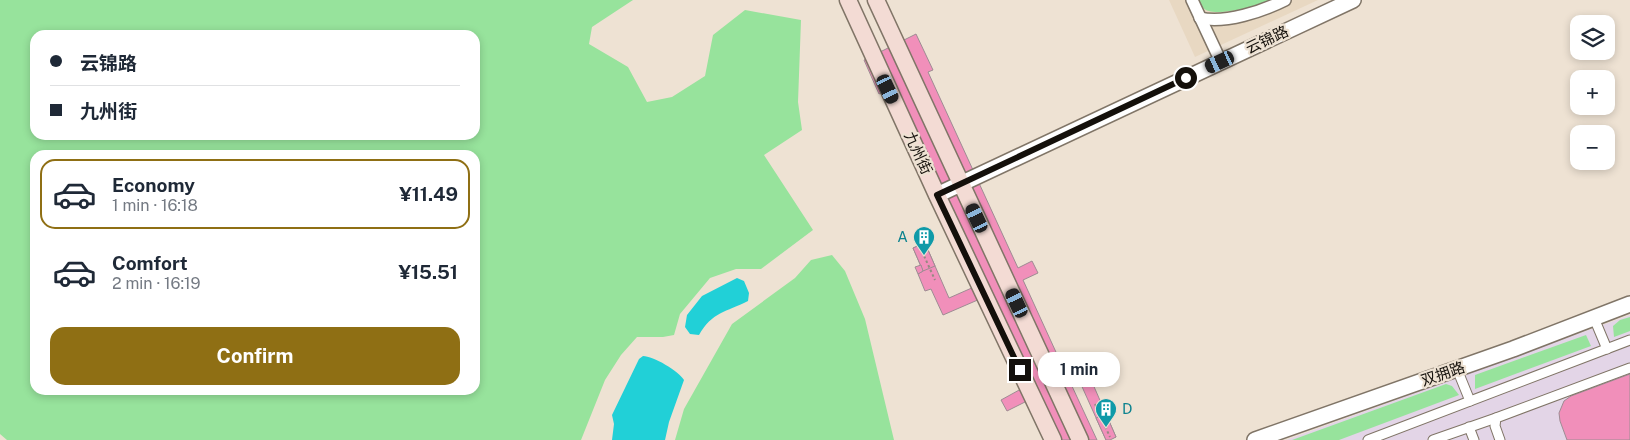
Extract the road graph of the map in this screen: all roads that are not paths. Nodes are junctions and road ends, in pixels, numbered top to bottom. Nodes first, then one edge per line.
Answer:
1 (848, 0) edge
2 (876, 0) edge
3 (1192, 0) edge
4 (1285, 0) edge
5 (1353, 0) edge
6 (1200, 18) junction
7 (1222, 19) junction
8 (1208, 34) junction
9 (1220, 62) junction
10 (961, 184) junction
11 (937, 195) junction
12 (1630, 304) edge
13 (1594, 318) junction
14 (1630, 340) edge
15 (1607, 349) junction
16 (1630, 368) edge
17 (1457, 369) junction
18 (1470, 401) junction
19 (1496, 418) junction
20 (1469, 427) junction
21 (1053, 440) edge
22 (1080, 440) edge
23 (1255, 440) edge
24 (1368, 440) edge
25 (1433, 440) edge
26 (1474, 440) edge
27 (1500, 440) edge

1 - 11 main road, 九州街
2 - 10 main road, 九州街
3 - 6 street
4 - 7 street
5 - 9 street, 云锦路
6 - 7 street
6 - 8 street
7 - 8 street
8 - 9 street
9 - 10 street, 云锦路
10 - 11 street, 云锦路
10 - 22 main road, 九州街
11 - 21 main road, 九州街
12 - 13 street, 双拥路
13 - 15 street
13 - 17 street, 双拥路
14 - 15 street
15 - 18 street
16 - 19 street
17 - 18 street
17 - 23 street, 双拥路
18 - 24 street
19 - 20 street
19 - 27 street
20 - 25 street
20 - 26 street

